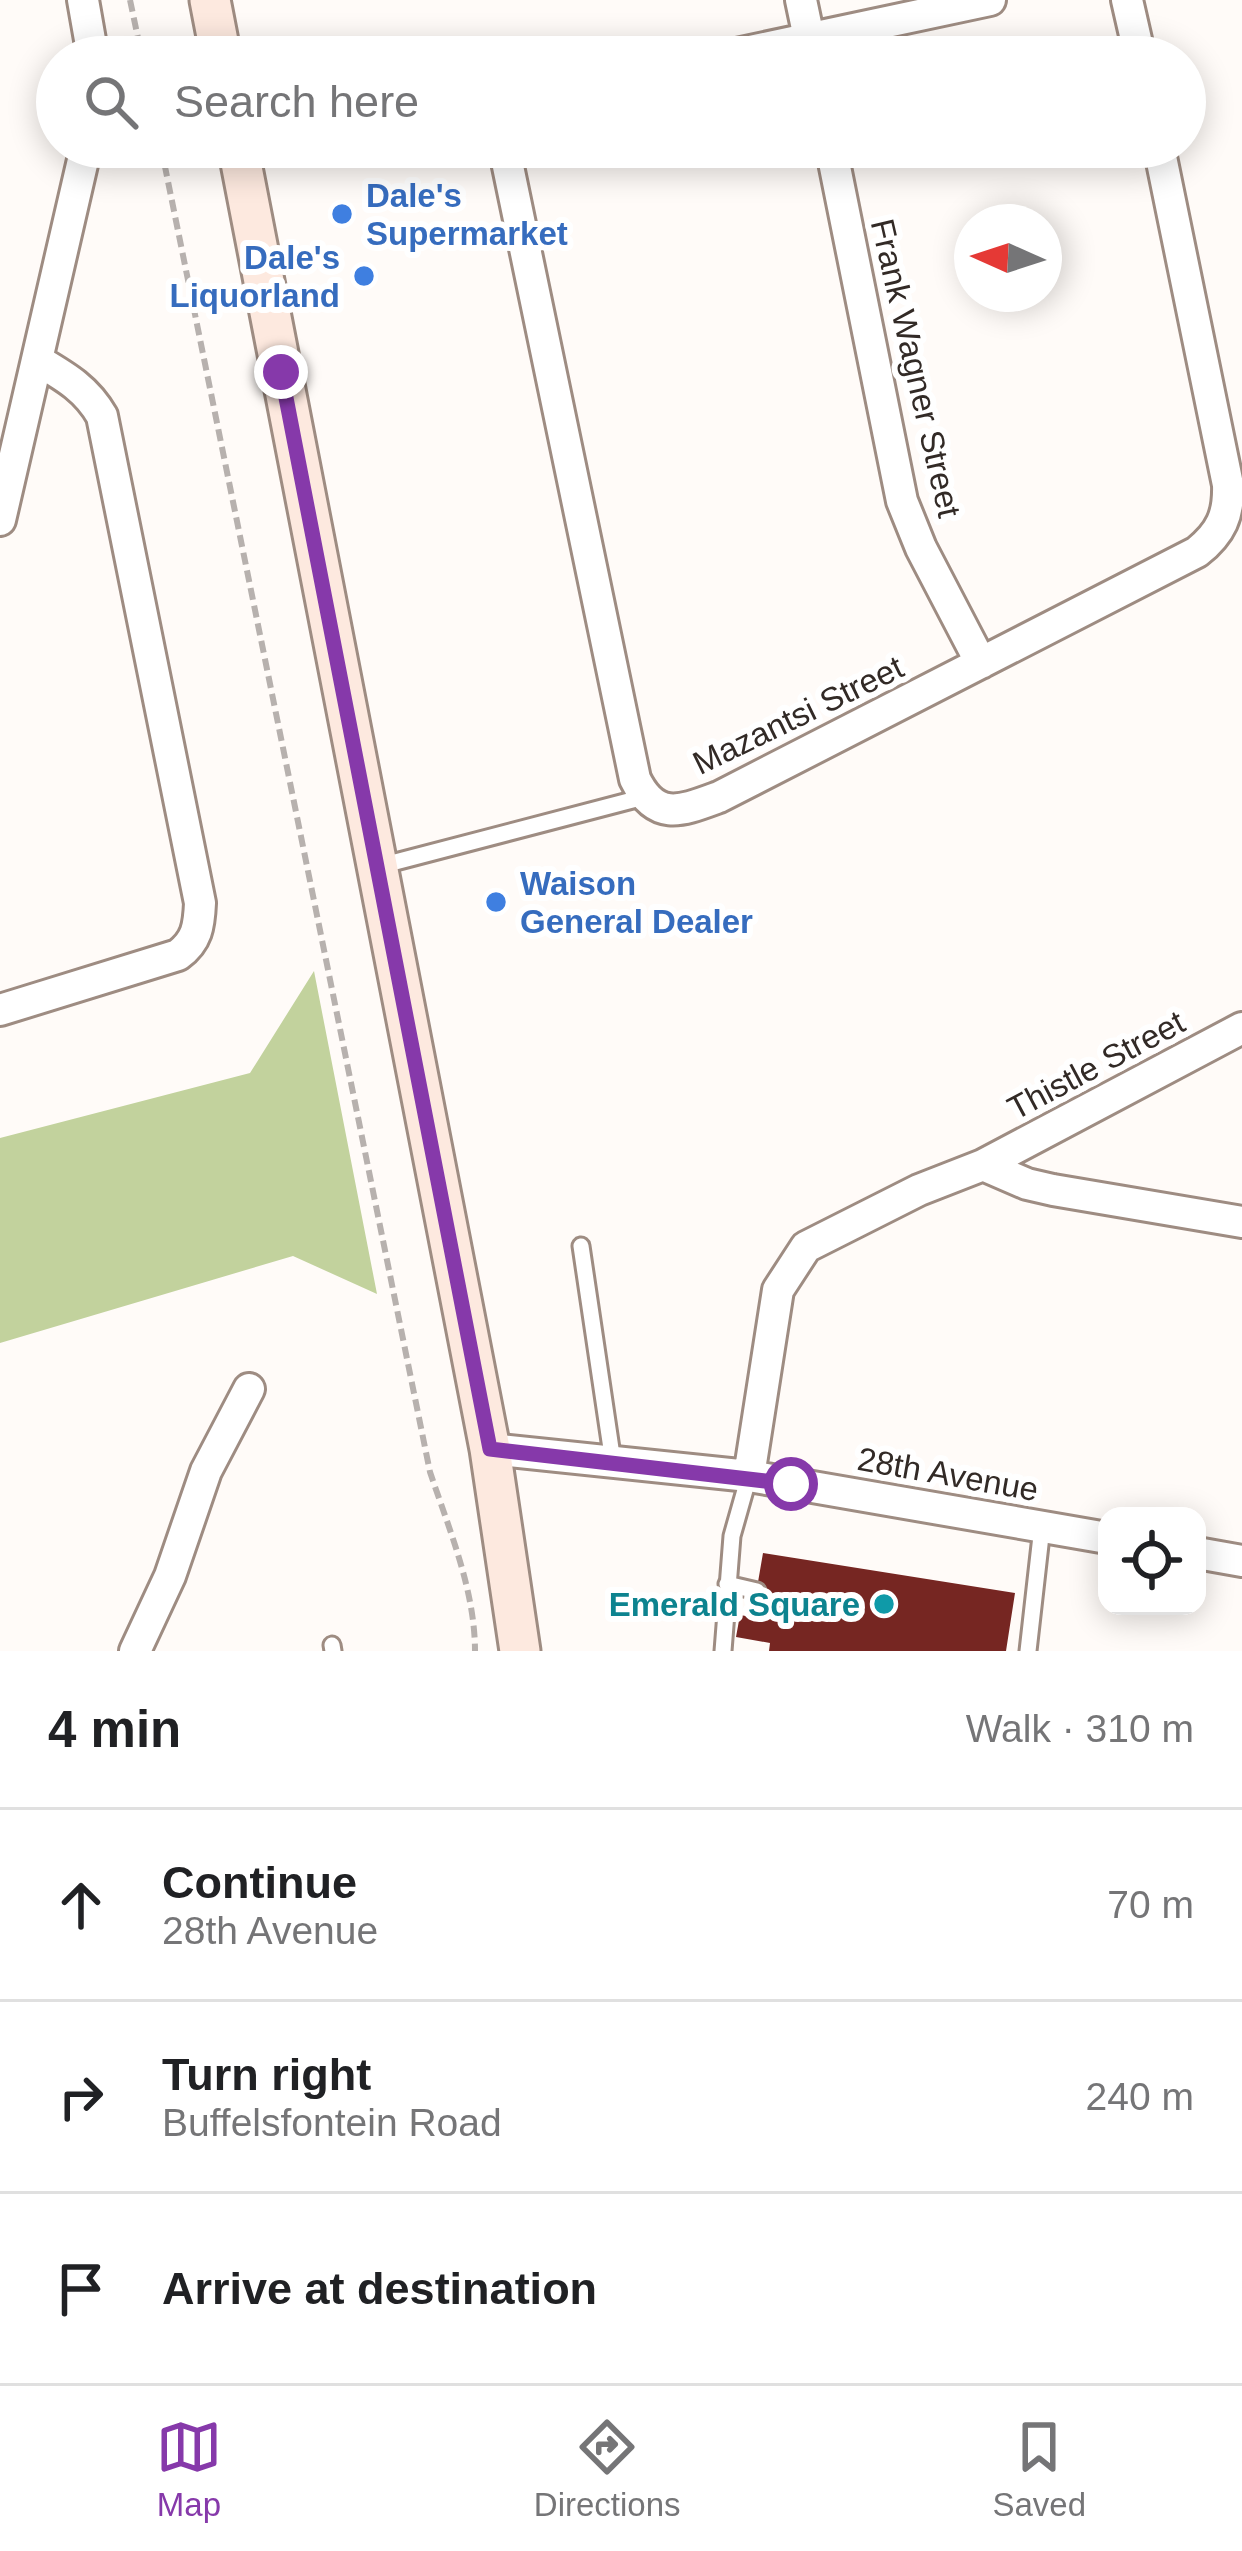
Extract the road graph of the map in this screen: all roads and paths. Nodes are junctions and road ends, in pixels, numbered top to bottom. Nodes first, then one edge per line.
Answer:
1 (83, 0) edge
2 (130, 0) edge
3 (209, 0) edge
4 (801, 0) edge
5 (990, 0) edge
6 (1127, 0) edge
7 (89, 36) edge
8 (138, 36) edge
9 (216, 36) edge
10 (809, 36) edge
11 (856, 36) edge
12 (1135, 36) edge
13 (81, 168) edge
14 (165, 168) edge
15 (242, 168) edge
16 (508, 168) edge
17 (835, 168) edge
18 (1163, 168) edge
19 (37, 360) junction
20 (0, 520) edge
21 (981, 663) junction
22 (644, 797) junction
23 (377, 867) junction
24 (0, 1010) edge
25 (1242, 1028) edge
26 (983, 1165) junction
27 (1242, 1222) edge
28 (581, 1246) dead end
29 (249, 1389) dead end
30 (490, 1449) junction
31 (613, 1462) junction
32 (749, 1476) junction
33 (1042, 1527) junction
34 (1098, 1536) edge
35 (1206, 1555) edge
36 (1242, 1561) edge
37 (727, 1584) junction
38 (757, 1591) dead end
39 (135, 1651) edge
40 (475, 1651) edge
41 (520, 1651) edge
42 (723, 1651) edge
43 (1028, 1651) edge

1 - 7 street
2 - 8 path
3 - 9 main road
4 - 10 street
5 - 11 street
6 - 12 street
13 - 19 street
14 - 40 path
15 - 23 main road
16 - 22 street
17 - 21 street, Frank Wagner Street
18 - 21 street, Mazantsi Street
19 - 20 street
19 - 24 street
21 - 22 street, Mazantsi Street
22 - 23 lane
23 - 30 main road
25 - 26 street, Thistle Street
26 - 27 street, Thistle Street
26 - 32 street, Thistle Street
28 - 31 lane
29 - 39 street
30 - 31 street, 28th Avenue
30 - 41 main road
31 - 32 street, 28th Avenue
32 - 33 street, 28th Avenue
32 - 37 lane
33 - 34 street, 28th Avenue
33 - 43 lane
35 - 36 street
37 - 38 lane
37 - 42 lane

